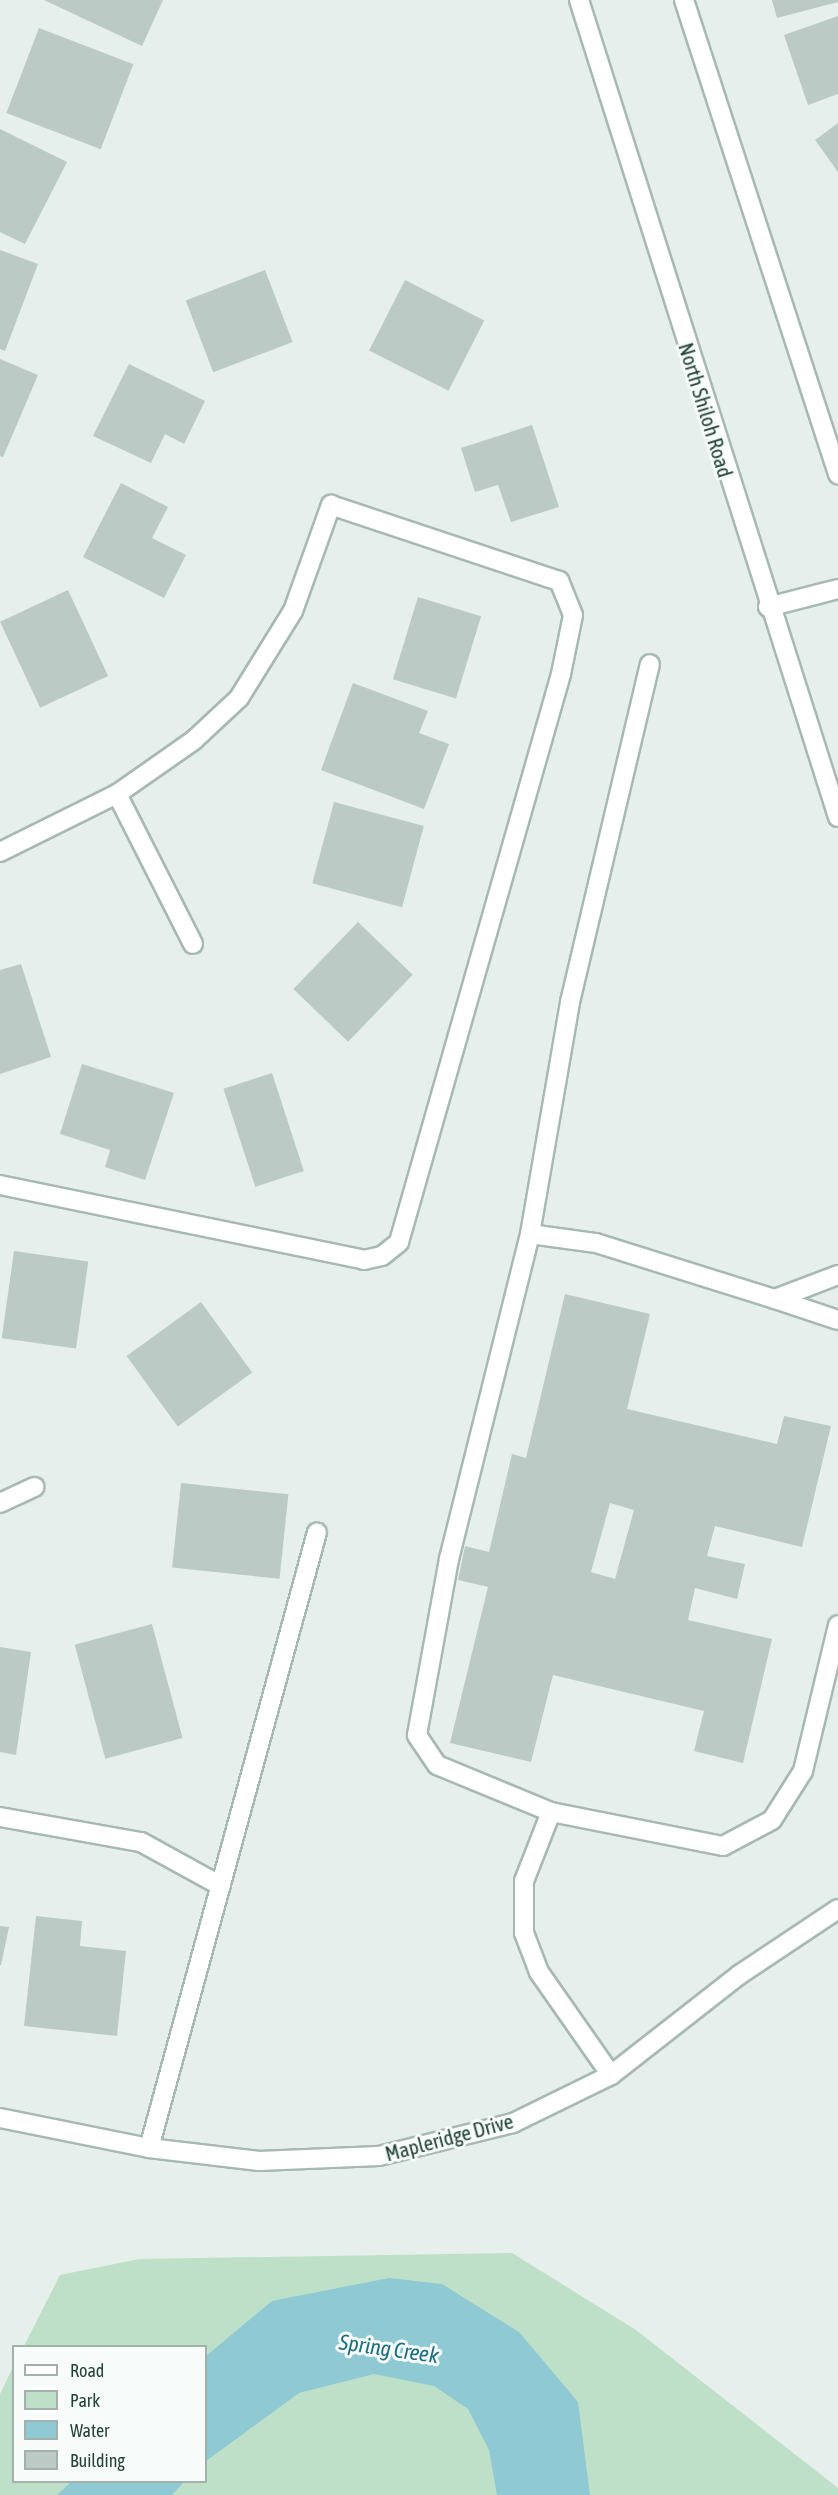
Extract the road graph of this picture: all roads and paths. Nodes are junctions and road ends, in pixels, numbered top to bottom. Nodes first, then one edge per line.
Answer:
1 (579, 0) edge
2 (684, 0) edge
3 (838, 475) edge
4 (838, 589) edge
5 (768, 607) junction
6 (650, 664) dead end
7 (117, 794) junction
8 (838, 818) edge
9 (0, 852) edge
10 (193, 944) dead end
11 (0, 1185) edge
12 (530, 1234) junction
13 (838, 1275) edge
14 (775, 1299) junction
15 (838, 1320) edge
16 (35, 1487) dead end
17 (0, 1503) edge
18 (317, 1532) dead end
19 (838, 1625) edge
20 (551, 1812) junction
21 (0, 1817) edge
22 (221, 1886) junction
23 (838, 1909) edge
24 (611, 2075) junction
25 (0, 2118) edge
26 (149, 2148) junction

1 - 5 street, North Shiloh Road
2 - 3 street
4 - 5 street
5 - 8 street, North Shiloh Road
6 - 12 street
7 - 9 street
7 - 10 street
7 - 11 street
12 - 14 street
12 - 20 street
13 - 14 street
14 - 15 street
16 - 17 street
18 - 22 street
19 - 20 street
20 - 24 street
21 - 22 street
22 - 26 street
23 - 24 street, Mapleridge Drive
24 - 26 street, Mapleridge Drive
25 - 26 street, Mapleridge Drive

